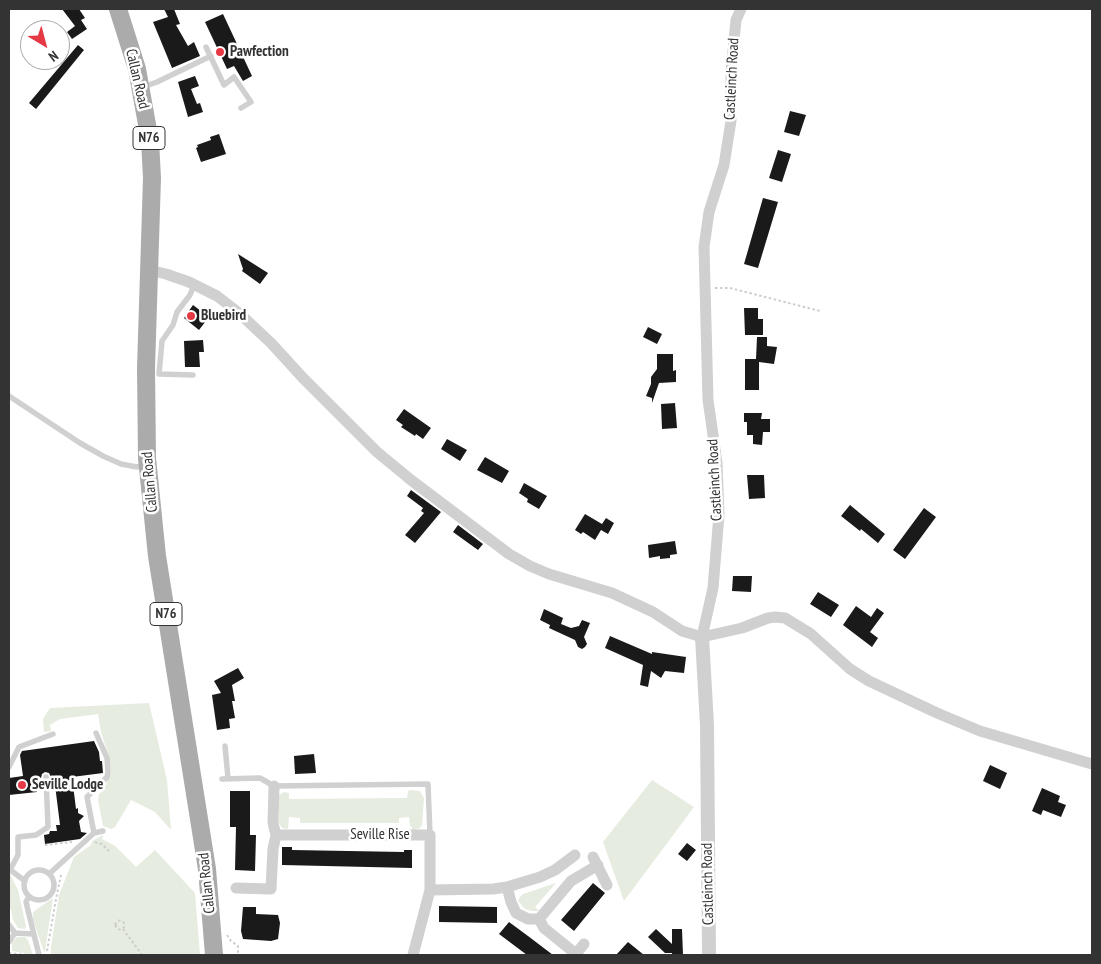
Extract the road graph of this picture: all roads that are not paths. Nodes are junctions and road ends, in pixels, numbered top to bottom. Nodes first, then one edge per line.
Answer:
1 (118, 9) edge
2 (741, 9) edge
3 (206, 47) dead end
4 (210, 56) junction
5 (141, 88) junction
6 (241, 108) dead end
7 (149, 270) junction
8 (194, 285) junction
9 (193, 375) dead end
10 (9, 396) edge
11 (148, 465) junction
12 (702, 637) junction
13 (96, 733) dead end
14 (53, 734) dead end
15 (225, 746) dead end
16 (1092, 764) edge
17 (9, 767) edge
18 (46, 777) dead end
19 (274, 786) junction
20 (103, 831) dead end
21 (276, 835) junction
22 (430, 836) junction
23 (94, 837) junction
24 (575, 855) dead end
25 (9, 869) edge
26 (49, 874) junction
27 (25, 881) junction
28 (607, 885) dead end
29 (507, 887) junction
30 (236, 888) dead end
31 (430, 890) junction
32 (29, 896) junction
33 (539, 919) junction
34 (9, 925) edge
35 (14, 933) junction
36 (33, 934) junction
37 (9, 942) edge
38 (584, 944) dead end
39 (39, 955) edge
40 (214, 955) edge
41 (413, 955) edge
42 (575, 955) edge
43 (709, 955) edge

1 - 5 main road, Callan Road / N76
2 - 12 street, Castleinch Road
3 - 4 lane
4 - 5 lane
4 - 6 lane
5 - 7 main road, Callan Road / N76
7 - 8 street
7 - 11 main road, Callan Road / N76
8 - 9 lane
8 - 12 street
10 - 11 lane
11 - 40 main road, Callan Road / N76
12 - 16 street
12 - 43 street, Castleinch Road
13 - 23 lane
14 - 17 lane
15 - 19 lane
18 - 25 lane
19 - 21 street
19 - 22 lane
20 - 23 lane
21 - 22 street, Seville Rise
21 - 30 street
22 - 31 street, Seville Rise
23 - 26 lane
24 - 29 street
25 - 27 lane
26 - 27 lane
26 - 32 lane
27 - 32 lane
28 - 33 street
29 - 31 street
29 - 33 street
31 - 41 street, Seville Rise
32 - 36 lane
33 - 42 street
34 - 35 lane
35 - 36 lane
35 - 37 lane
36 - 39 lane
38 - 42 street

